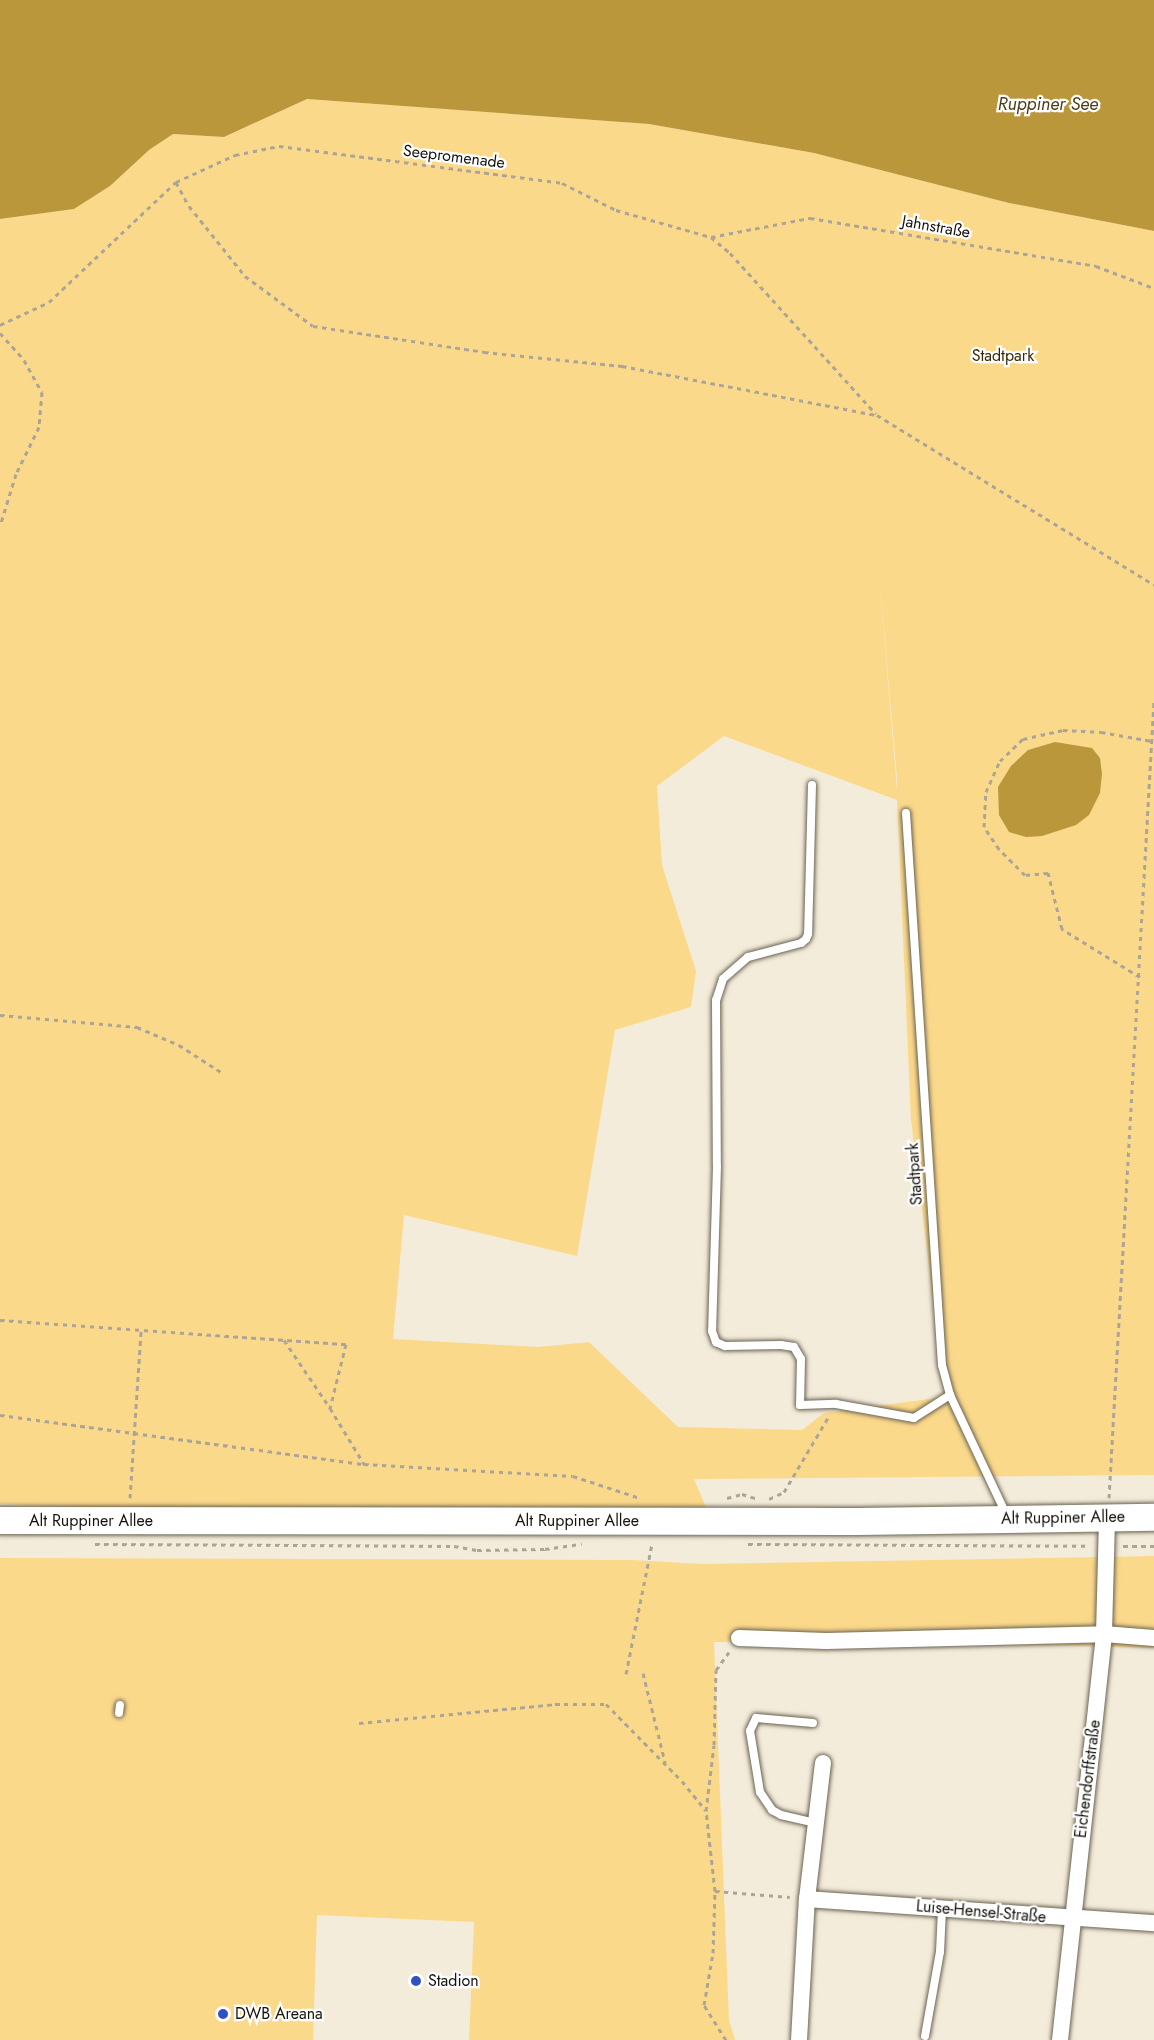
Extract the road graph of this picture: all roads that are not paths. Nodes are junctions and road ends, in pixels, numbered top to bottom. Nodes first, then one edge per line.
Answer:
1 (812, 785) dead end
2 (906, 813) dead end
3 (950, 1395) junction
4 (1154, 1517) edge
5 (1107, 1518) junction
6 (1008, 1519) junction
7 (0, 1520) edge
8 (1104, 1634) junction
9 (739, 1638) road end
10 (1154, 1638) edge
11 (813, 1723) dead end
12 (823, 1763) dead end
13 (816, 1823) junction
14 (807, 1899) junction
15 (942, 1909) junction
16 (1071, 1919) junction
17 (1154, 1923) edge
18 (925, 2036) dead end
19 (799, 2040) edge
20 (1060, 2040) edge

1 - 3 lane
2 - 3 lane, Stadtpark
3 - 6 lane, Stadtpark
4 - 5 main road, Alt Ruppiner Allee
5 - 6 main road, Alt Ruppiner Allee
5 - 8 street, Eichendorffstraße
6 - 7 main road, Alt Ruppiner Allee
8 - 9 street
8 - 10 street
8 - 16 street, Eichendorffstraße
11 - 13 lane
12 - 13 street
13 - 14 street
14 - 15 street, Luise-Hensel-Straße
14 - 19 street
15 - 16 street, Luise-Hensel-Straße
15 - 18 lane
16 - 17 street, Luise-Hensel-Straße
16 - 20 street, Eichendorffstraße

